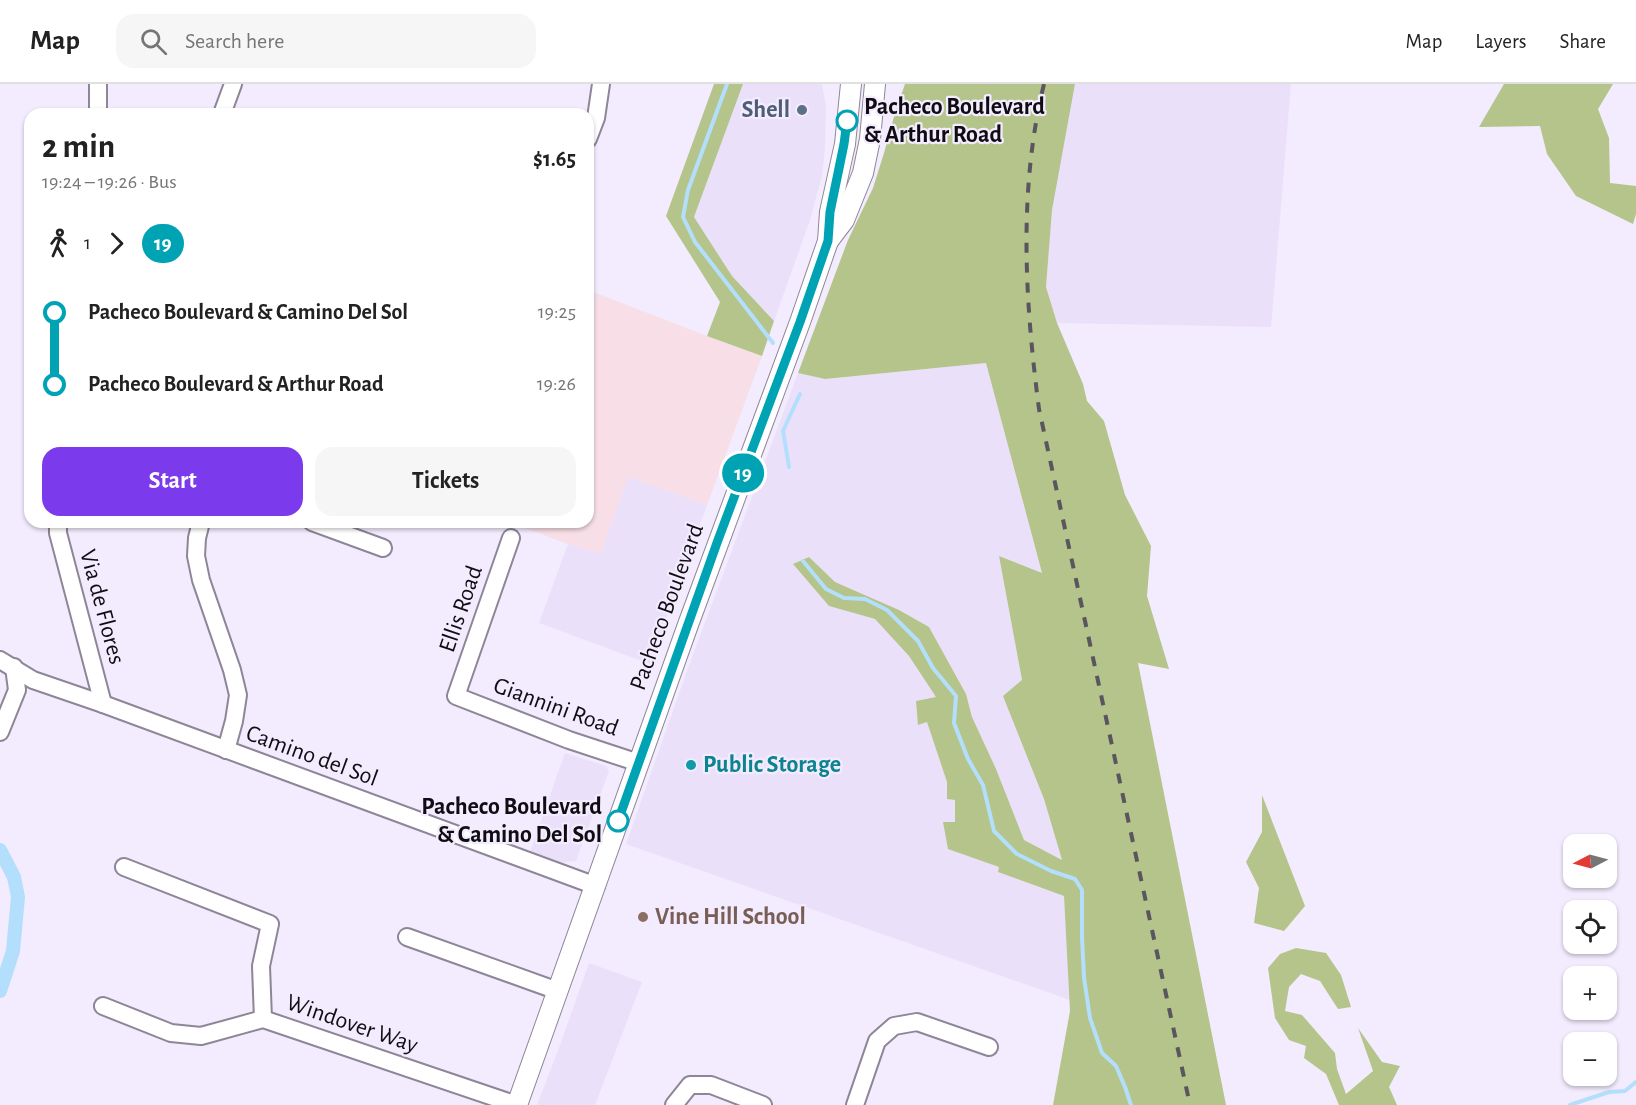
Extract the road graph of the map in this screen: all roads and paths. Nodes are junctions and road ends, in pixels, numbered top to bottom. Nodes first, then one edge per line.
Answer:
1 (98, 84) edge
2 (233, 84) edge
3 (601, 84) edge
4 (836, 84) edge
5 (851, 84) edge
6 (875, 84) edge
7 (98, 108) edge
8 (224, 108) edge
9 (847, 118) junction
10 (594, 123) edge
11 (828, 241) junction
12 (58, 528) edge
13 (199, 528) edge
14 (328, 528) edge
15 (511, 538) dead end
16 (383, 548) dead end
17 (7, 663) edge
18 (456, 696) joint
19 (103, 704) junction
20 (0, 732) edge
21 (226, 750) junction
22 (639, 763) junction
23 (124, 867) dead end
24 (596, 886) junction
25 (407, 937) dead end
26 (558, 991) junction
27 (103, 1006) dead end
28 (263, 1019) junction
29 (989, 1047) dead end
30 (517, 1105) edge
31 (674, 1105) edge
32 (763, 1105) edge
33 (855, 1105) edge

1 - 7 street
2 - 8 street
3 - 10 street
4 - 9 main road
5 - 9 main road, Pacheco Boulevard
6 - 11 main road, Pacheco Boulevard
9 - 11 main road, Pacheco Boulevard
11 - 22 main road, Pacheco Boulevard
12 - 19 street, Via de Flores
13 - 21 street
14 - 16 street
15 - 18 street, Ellis Road
17 - 19 street, Camino del Sol
17 - 20 street, Camino del Sol
18 - 22 street, Giannini Road
19 - 21 street, Camino del Sol
21 - 24 street, Camino del Sol
22 - 24 main road, Pacheco Boulevard
23 - 28 street
24 - 26 main road, Pacheco Boulevard
25 - 26 street
26 - 30 main road, Pacheco Boulevard
27 - 28 street, Windover Way
28 - 30 street, Windover Way
29 - 33 street
31 - 32 street

